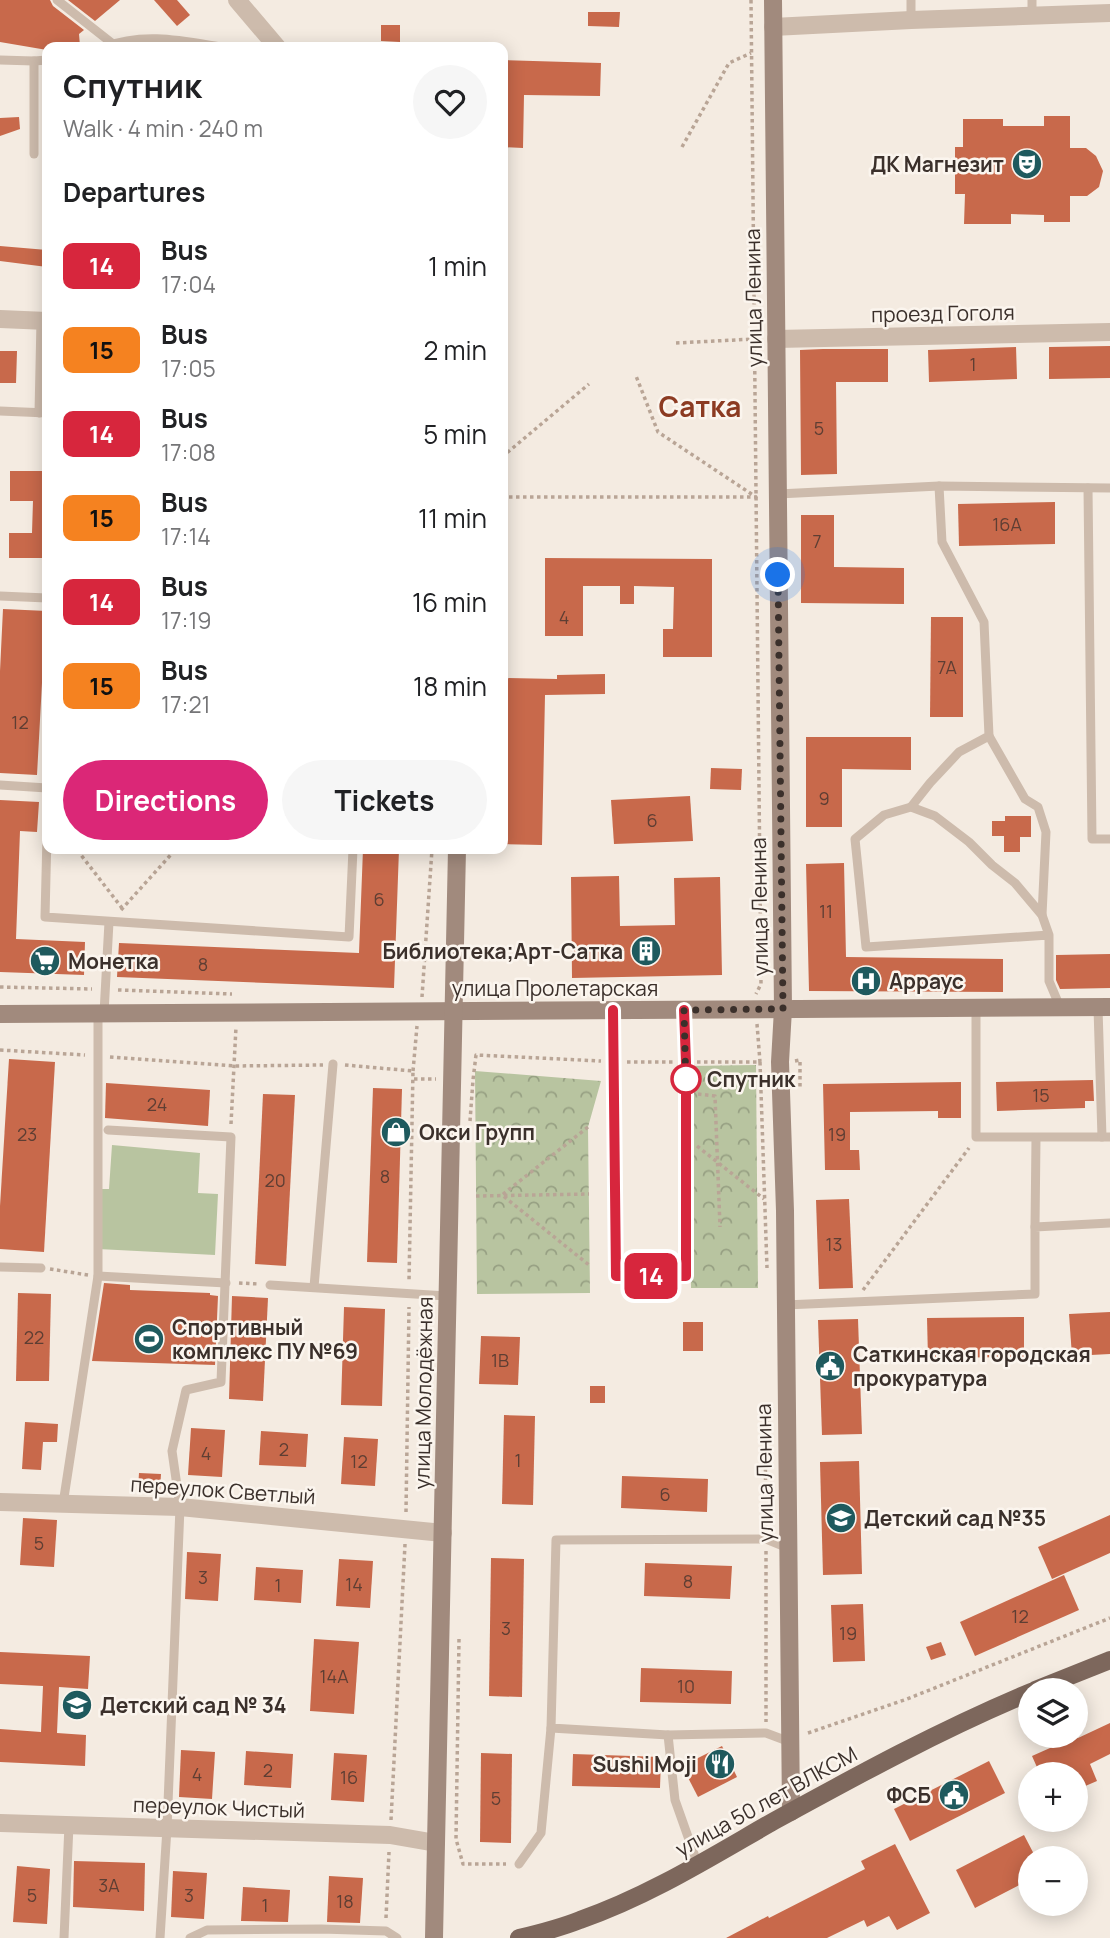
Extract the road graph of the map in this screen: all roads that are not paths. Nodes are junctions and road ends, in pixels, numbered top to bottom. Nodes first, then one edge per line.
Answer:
1 (57, 0) edge
2 (237, 0) edge
3 (773, 0) edge
4 (911, 0) edge
5 (1032, 8) edge
6 (1110, 13) edge
7 (911, 20) junction
8 (773, 27) junction
9 (104, 42) edge
10 (132, 42) edge
11 (192, 42) edge
12 (273, 42) edge
13 (0, 60) edge
14 (42, 60) edge
15 (34, 61) junction
16 (34, 154) dead end
17 (0, 319) edge
18 (42, 320) edge
19 (1110, 332) edge
20 (776, 339) junction
21 (0, 411) edge
22 (42, 413) edge
23 (939, 486) junction
24 (1088, 488) junction
25 (1110, 488) edge
26 (778, 494) junction
27 (0, 596) edge
28 (42, 598) edge
29 (989, 736) junction
30 (0, 785) edge
31 (42, 788) edge
32 (911, 807) junction
33 (1110, 839) edge
34 (47, 854) edge
35 (353, 854) edge
36 (457, 854) edge
37 (1042, 915) junction
38 (109, 922) junction
39 (1049, 935) junction
40 (1104, 1007) edge
41 (976, 1008) junction
42 (1060, 1008) junction
43 (783, 1009) junction
44 (613, 1010) junction
45 (684, 1010) junction
46 (453, 1011) junction
47 (101, 1013) junction
48 (0, 1014) edge
49 (333, 1065) road end
50 (107, 1130) dead end
51 (1106, 1137) edge
52 (1036, 1138) junction
53 (1110, 1223) edge
54 (1035, 1227) junction
55 (0, 1267) edge
56 (41, 1268) road end
57 (98, 1276) junction
58 (226, 1283) junction
59 (270, 1285) road end
60 (314, 1287) junction
61 (447, 1296) junction
62 (785, 1305) junction
63 (0, 1502) edge
64 (63, 1504) junction
65 (180, 1507) junction
66 (443, 1533) junction
67 (788, 1548) junction
68 (1110, 1660) edge
69 (1065, 1678) edge
70 (1018, 1697) edge
71 (551, 1728) junction
72 (668, 1734) junction
73 (790, 1742) junction
74 (790, 1812) junction
75 (0, 1823) edge
76 (69, 1825) junction
77 (167, 1828) junction
78 (436, 1843) junction
79 (519, 1864) road end
80 (698, 1866) junction
81 (64, 1938) edge
82 (160, 1938) edge
83 (190, 1938) edge
84 (397, 1938) edge
85 (434, 1938) edge
86 (519, 1938) edge

1 - 9 lane
2 - 12 street
3 - 8 main road, улица Ленина
4 - 7 lane
5 - 6 street
5 - 7 street
7 - 8 street
8 - 20 main road, улица Ленина
10 - 11 lane
13 - 15 lane
14 - 15 lane
15 - 16 lane
17 - 18 street
19 - 20 street, проезд Гоголя
20 - 26 main road, улица Ленина
21 - 22 lane
23 - 24 lane
23 - 26 lane
23 - 29 lane
24 - 25 lane
24 - 33 lane
26 - 43 main road, улица Ленина
27 - 28 lane
29 - 32 lane
29 - 37 lane
30 - 31 lane
32 - 37 lane
32 - 39 lane
34 - 38 lane
35 - 38 lane
36 - 46 main road, улица Молодёжная
37 - 39 lane
38 - 47 lane
39 - 42 lane
40 - 42 main road, улица Пролетарская
40 - 51 lane
41 - 42 main road, улица Пролетарская
41 - 43 main road, улица Пролетарская
41 - 52 lane
43 - 45 main road, улица Пролетарская
43 - 62 main road, улица Ленина
44 - 45 main road, улица Пролетарская
44 - 45 lane
44 - 46 main road, улица Пролетарская
46 - 47 main road, улица Пролетарская
46 - 61 main road, улица Молодёжная
47 - 48 main road, улица Пролетарская
47 - 57 lane
49 - 60 lane
50 - 58 lane
51 - 52 lane
52 - 54 lane
53 - 54 lane
54 - 62 lane
55 - 56 lane
57 - 58 lane
57 - 64 lane
58 - 65 lane
59 - 60 lane
60 - 61 lane
61 - 66 main road, улица Молодёжная
62 - 67 main road, улица Ленина
63 - 64 street, переулок Светлый
64 - 65 street, переулок Светлый
65 - 66 street, переулок Светлый
65 - 77 lane
66 - 78 main road, улица Молодёжная
67 - 71 lane
67 - 73 main road, улица Ленина
68 - 69 main road, улица 50 лет ВЛКСМ
70 - 74 main road, улица 50 лет ВЛКСМ
71 - 72 lane
71 - 79 lane
72 - 73 lane
72 - 80 lane
73 - 74 main road, улица Ленина
74 - 80 main road, улица 50 лет ВЛКСМ
75 - 76 street, переулок Чистый
76 - 77 street, переулок Чистый
76 - 81 lane
77 - 78 street, переулок Чистый
77 - 82 lane
78 - 85 main road, улица Молодёжная
80 - 86 main road, улица 50 лет ВЛКСМ
83 - 84 lane

